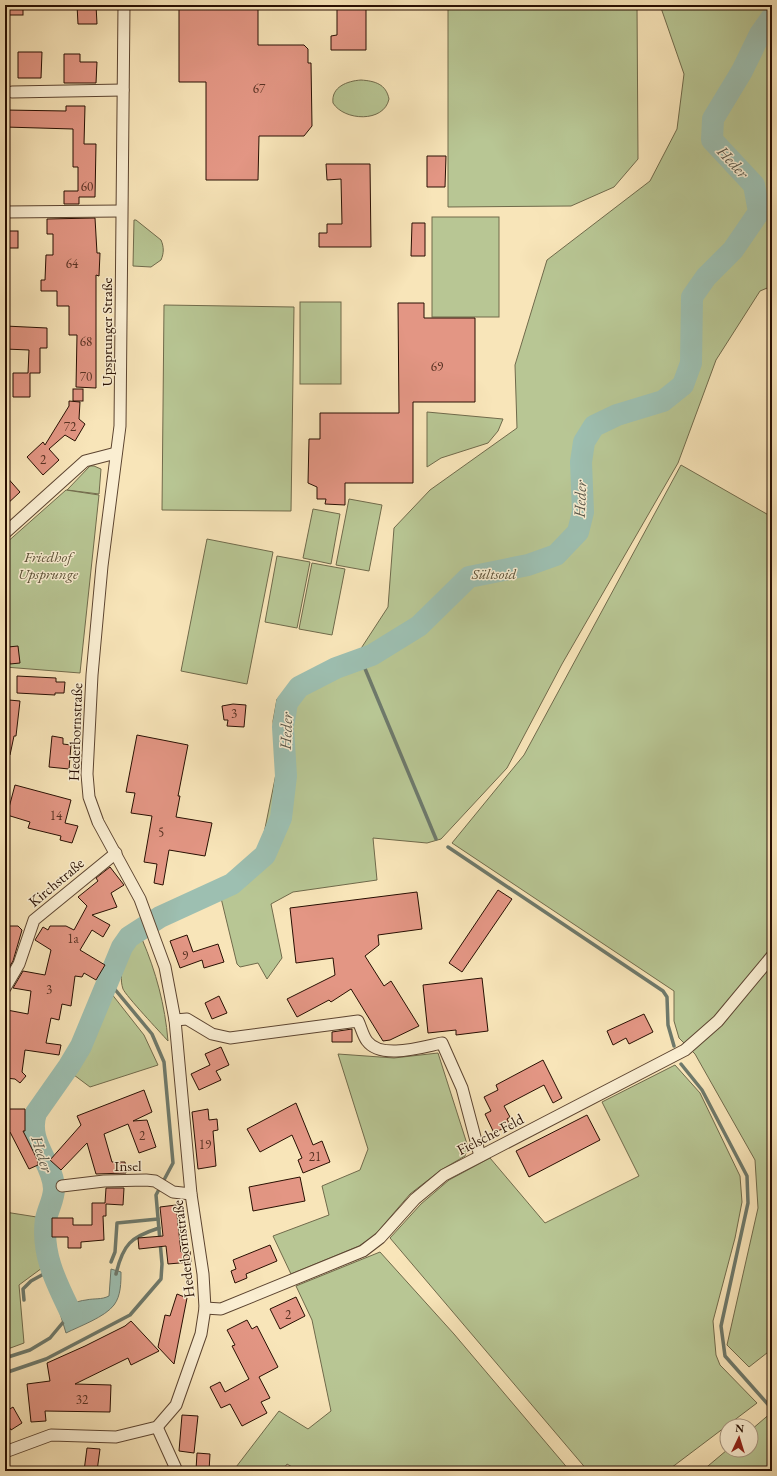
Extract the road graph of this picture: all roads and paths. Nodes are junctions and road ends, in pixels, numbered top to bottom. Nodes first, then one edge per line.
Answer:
1 (124, 5) edge
2 (123, 90) junction
3 (12, 92) dead end
4 (121, 211) junction
5 (5, 212) edge
6 (116, 453) junction
7 (5, 533) edge
8 (116, 853) junction
9 (772, 956) edge
10 (5, 986) edge
11 (175, 1020) junction
12 (480, 1156) junction
13 (62, 1186) dead end
14 (192, 1194) junction
15 (205, 1308) junction
16 (157, 1428) junction
17 (5, 1452) edge
18 (177, 1471) edge

1 - 2 street, Upsprunger Straße
2 - 3 street
2 - 4 street, Upsprunger Straße
4 - 5 street
4 - 6 street, Upsprunger Straße
6 - 7 street
6 - 8 street, Hederbornstraße
8 - 10 street, Kirchstraße
8 - 11 street, Hederbornstraße
9 - 12 street, Fielsche Feld
11 - 12 street
11 - 14 street, Hederbornstraße
12 - 15 street, Fielsche Feld
13 - 14 street, Insel
14 - 15 street, Hederbornstraße
15 - 16 street, Hederbornstraße
16 - 17 street
16 - 18 street

